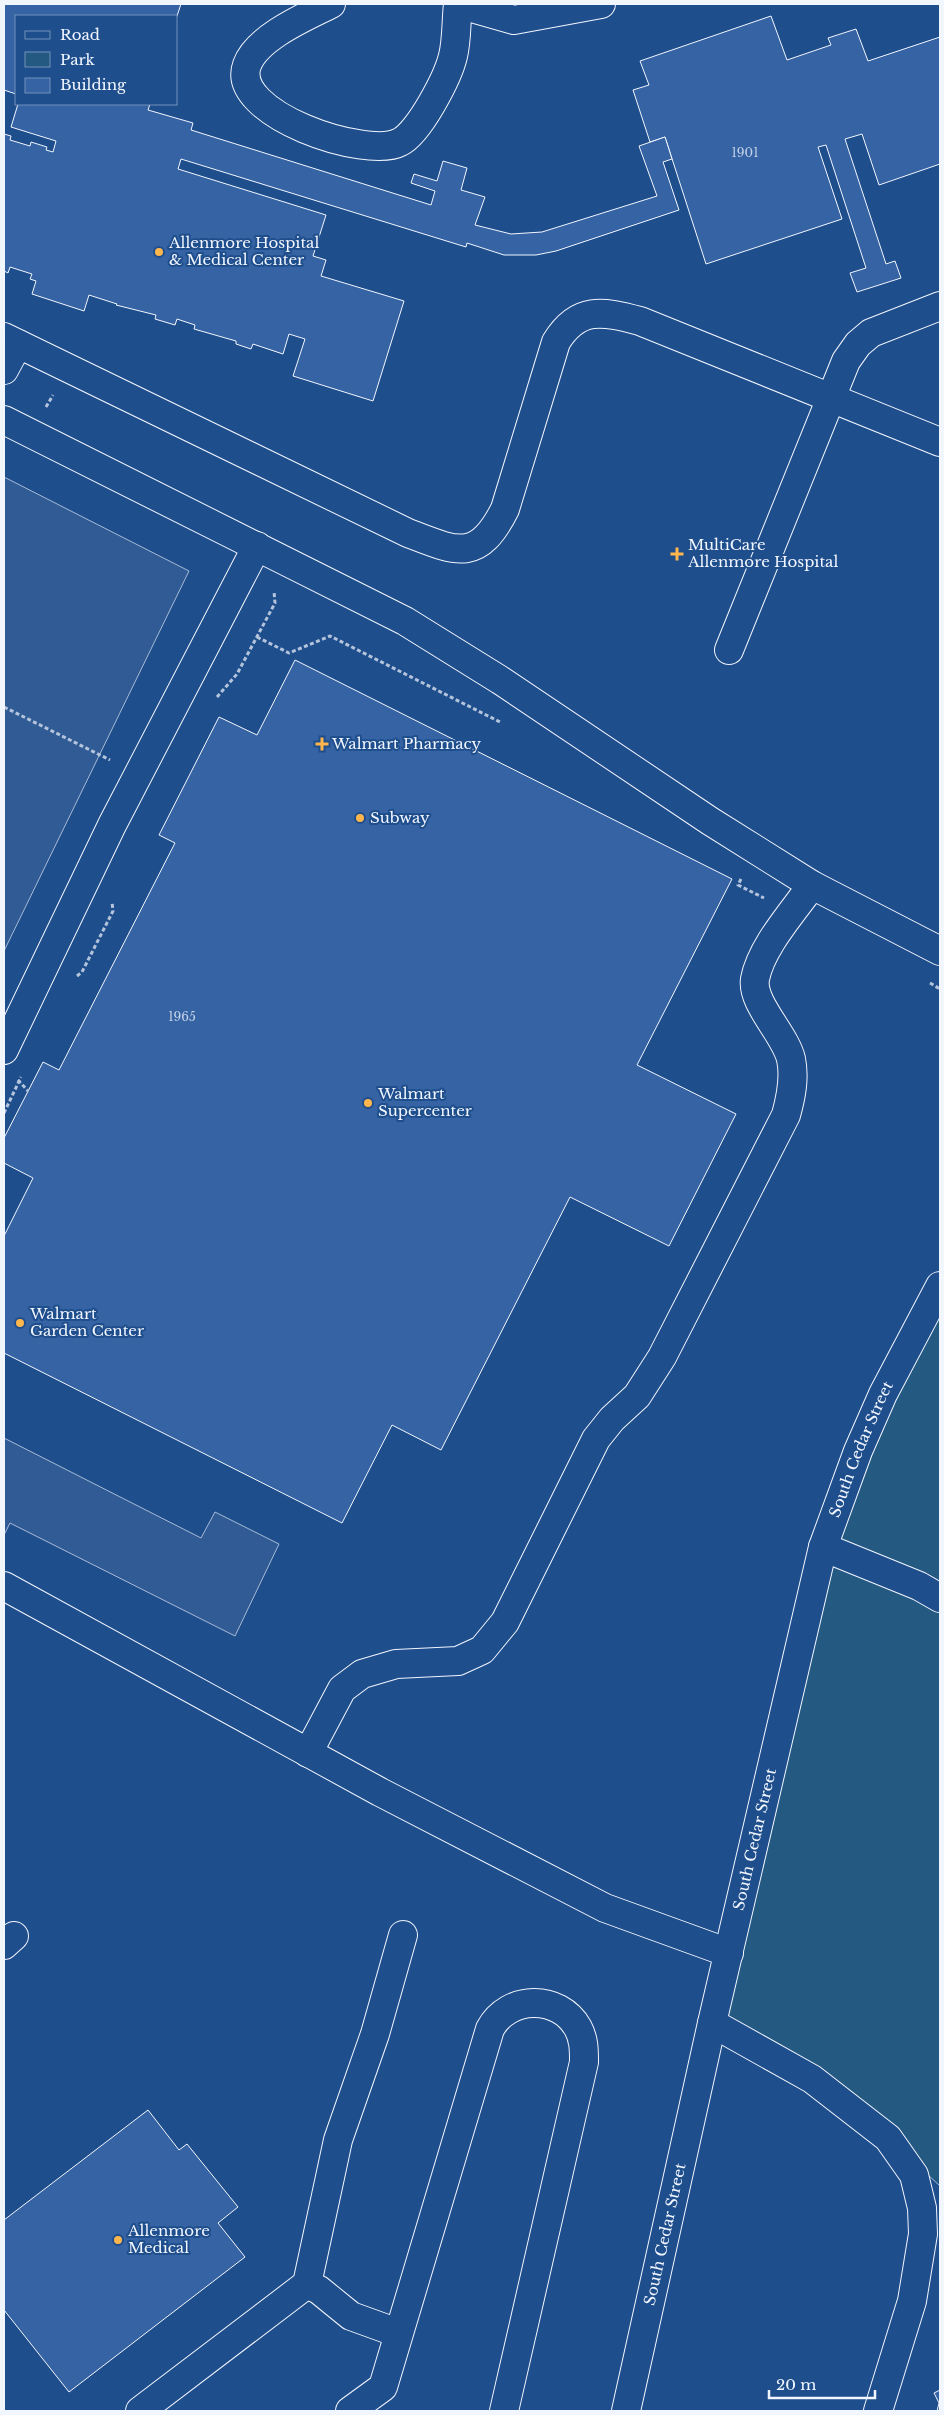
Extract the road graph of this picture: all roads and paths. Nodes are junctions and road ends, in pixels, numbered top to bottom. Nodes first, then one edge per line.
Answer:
1 (332, 4) edge
2 (458, 4) edge
3 (601, 4) edge
4 (940, 306) edge
5 (11, 340) edge
6 (67, 368) junction
7 (4, 370) edge
8 (831, 398) junction
9 (4, 420) edge
10 (37, 437) junction
11 (940, 442) edge
12 (257, 546) junction
13 (242, 574) junction
14 (256, 638) junction
15 (729, 650) dead end
16 (213, 701) dead end
17 (4, 707) edge
18 (510, 727) dead end
19 (138, 774) junction
20 (742, 875) dead end
21 (812, 885) junction
22 (792, 912) junction
23 (940, 951) edge
24 (923, 979) dead end
25 (940, 988) edge
26 (4, 1050) edge
27 (940, 1286) edge
28 (823, 1547) junction
29 (4, 1586) edge
30 (940, 1598) edge
31 (308, 1753) junction
32 (403, 1935) dead end
33 (729, 1953) junction
34 (712, 2023) junction
35 (307, 2284) junction
36 (398, 2333) junction
37 (140, 2411) edge
38 (350, 2411) edge
39 (504, 2411) edge
40 (626, 2411) edge
41 (878, 2411) edge

1 - 2 main road
2 - 3 main road
4 - 8 main road
5 - 6 main road
5 - 7 main road
6 - 8 main road
6 - 10 path
8 - 11 main road
8 - 15 main road
9 - 10 main road
10 - 12 main road
12 - 13 main road
12 - 21 main road
13 - 14 path
13 - 19 main road
14 - 16 path
14 - 18 path
17 - 19 path
19 - 26 main road
20 - 22 path
21 - 22 main road
21 - 23 main road
22 - 31 main road
24 - 25 path
27 - 28 main road, South Cedar Street
28 - 30 main road
28 - 33 main road, South Cedar Street
29 - 31 main road
31 - 33 main road
32 - 35 main road
33 - 34 main road, South Cedar Street
34 - 40 main road, South Cedar Street
34 - 41 main road
35 - 36 main road
35 - 37 main road
36 - 38 main road
36 - 39 main road

